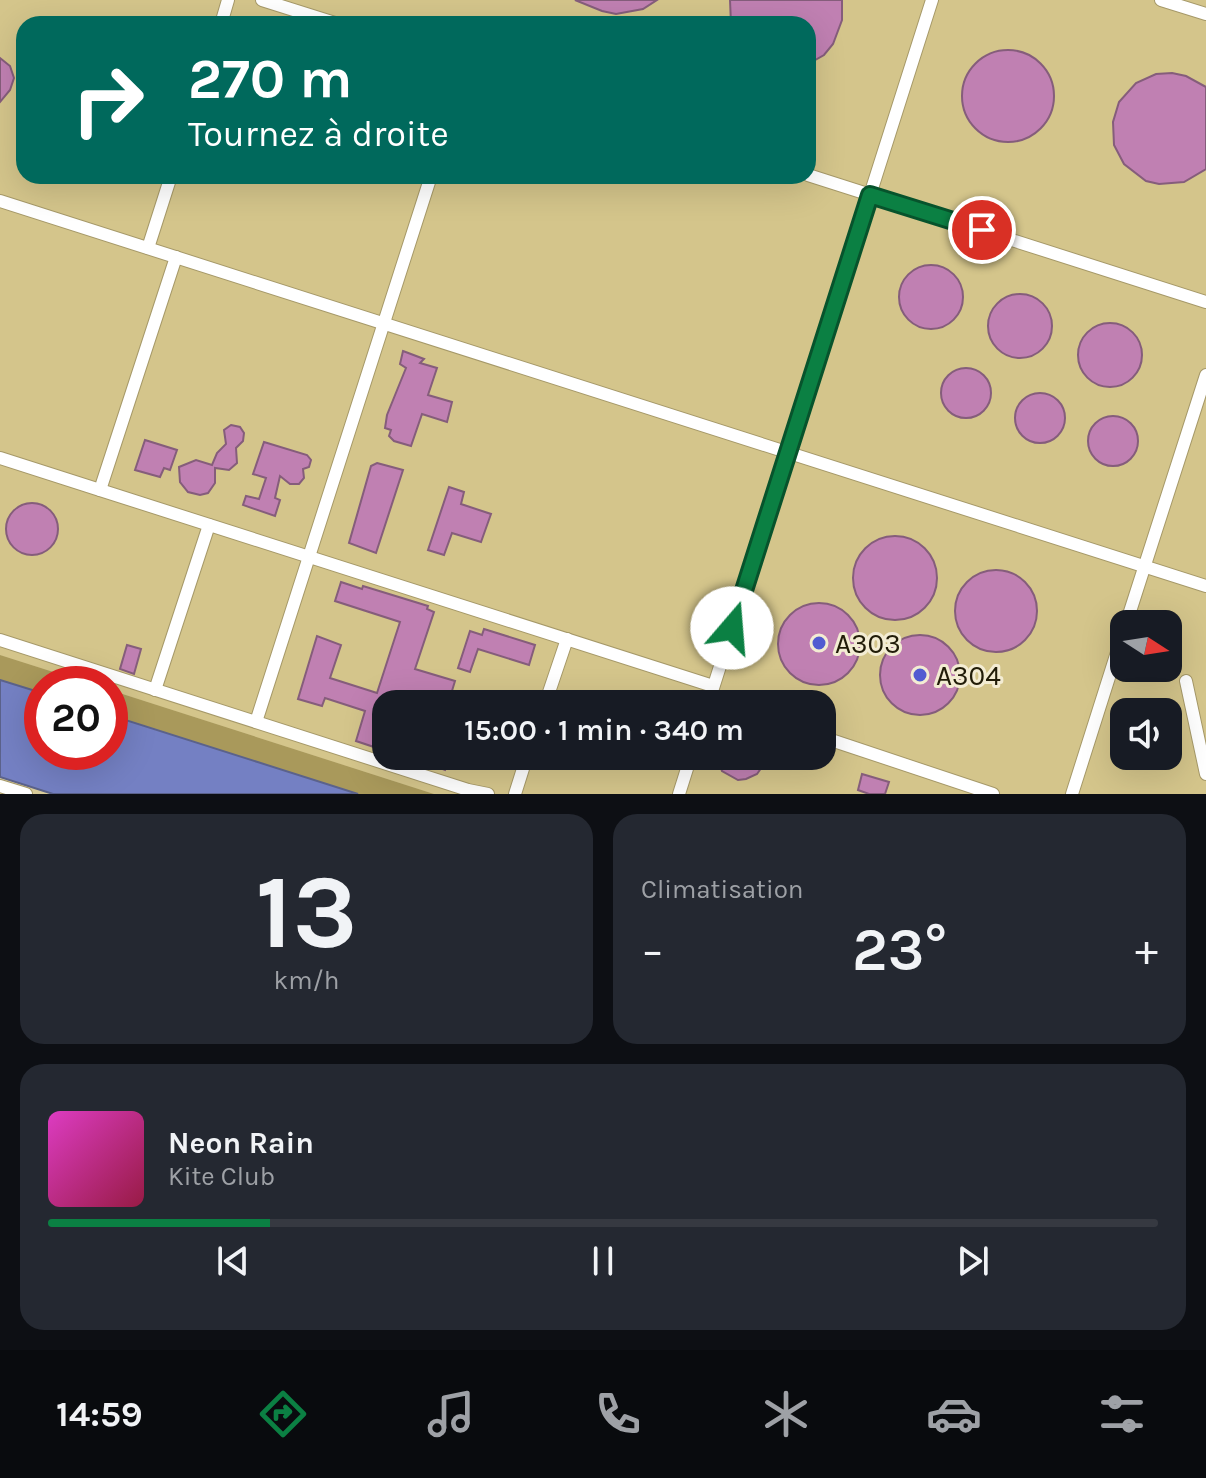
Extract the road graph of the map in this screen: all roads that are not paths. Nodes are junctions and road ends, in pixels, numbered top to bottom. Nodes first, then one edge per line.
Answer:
1 (262, 0) edge
2 (308, 0) edge
3 (932, 0) edge
4 (1161, 0) edge
5 (304, 13) junction
6 (1206, 14) edge
7 (313, 16) edge
8 (816, 178) edge
9 (168, 184) edge
10 (428, 184) edge
11 (870, 195) junction
12 (0, 201) edge
13 (148, 248) junction
14 (176, 257) junction
15 (1206, 302) edge
16 (384, 324) junction
17 (1206, 375) edge
18 (787, 452) junction
19 (0, 458) edge
20 (100, 490) junction
21 (209, 525) junction
22 (309, 557) junction
23 (1144, 566) junction
24 (1206, 586) edge
25 (1130, 610) edge
26 (567, 639) junction
27 (0, 640) edge
28 (1110, 674) edge
29 (1186, 681) dead end
30 (155, 690) junction
31 (550, 690) edge
32 (695, 690) edge
33 (712, 690) edge
34 (256, 722) junction
35 (836, 742) edge
36 (523, 770) edge
37 (687, 770) edge
38 (1206, 774) edge
39 (0, 786) edge
40 (26, 794) edge
41 (488, 794) edge
42 (515, 794) edge
43 (679, 794) edge
44 (993, 794) edge
45 (1072, 794) edge

1 - 5 lane
2 - 5 lane
3 - 11 lane
4 - 6 lane
5 - 7 lane
8 - 11 lane
9 - 13 lane
10 - 16 lane
11 - 15 lane
11 - 18 lane
12 - 13 lane
13 - 14 lane
14 - 16 lane
14 - 20 lane
16 - 18 lane
16 - 22 lane
17 - 23 lane
18 - 23 lane
18 - 33 lane
19 - 20 lane
20 - 21 lane
21 - 22 lane
21 - 30 lane
22 - 26 lane
22 - 34 lane
23 - 24 lane
23 - 25 lane
26 - 31 lane
26 - 32 lane
27 - 30 lane
28 - 45 lane
29 - 38 lane
30 - 34 lane
34 - 41 lane
35 - 44 lane
36 - 42 lane
37 - 43 lane
39 - 40 lane

